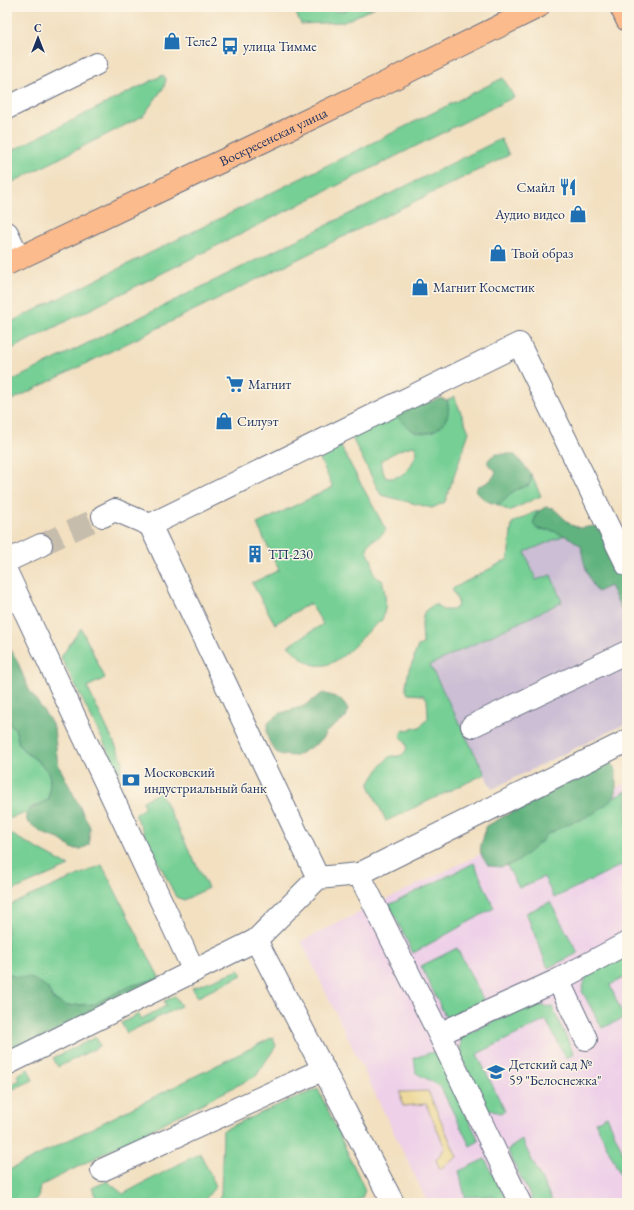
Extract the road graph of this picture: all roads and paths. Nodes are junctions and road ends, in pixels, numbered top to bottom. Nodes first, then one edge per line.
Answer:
1 (538, 7) edge
2 (621, 7) edge
3 (627, 20) edge
4 (96, 64) dead end
5 (7, 108) edge
6 (7, 234) edge
7 (13, 261) edge
8 (103, 516) tunnel mouth
9 (150, 525) junction
10 (40, 545) tunnel mouth
11 (7, 561) edge
12 (627, 565) edge
13 (7, 573) edge
14 (627, 652) edge
15 (472, 726) dead end
16 (627, 741) edge
17 (359, 874) junction
18 (318, 878) junction
19 (256, 940) junction
20 (627, 943) edge
21 (194, 971) junction
22 (558, 980) junction
23 (439, 1034) junction
24 (586, 1038) dead end
25 (7, 1064) edge
26 (324, 1069) junction
27 (102, 1170) dead end
28 (386, 1201) edge
29 (520, 1203) edge

1 - 7 main road, Воскресенская улица
2 - 3 main road
4 - 5 lane
6 - 7 lane
8 - 9 lane
9 - 12 lane
9 - 18 lane
10 - 11 lane
13 - 21 lane
14 - 15 lane
16 - 17 lane
17 - 18 lane
17 - 23 lane
18 - 19 lane
19 - 21 lane
19 - 26 lane
20 - 22 lane
21 - 25 lane
22 - 23 lane
22 - 24 lane
23 - 29 lane
26 - 27 lane
26 - 28 lane

